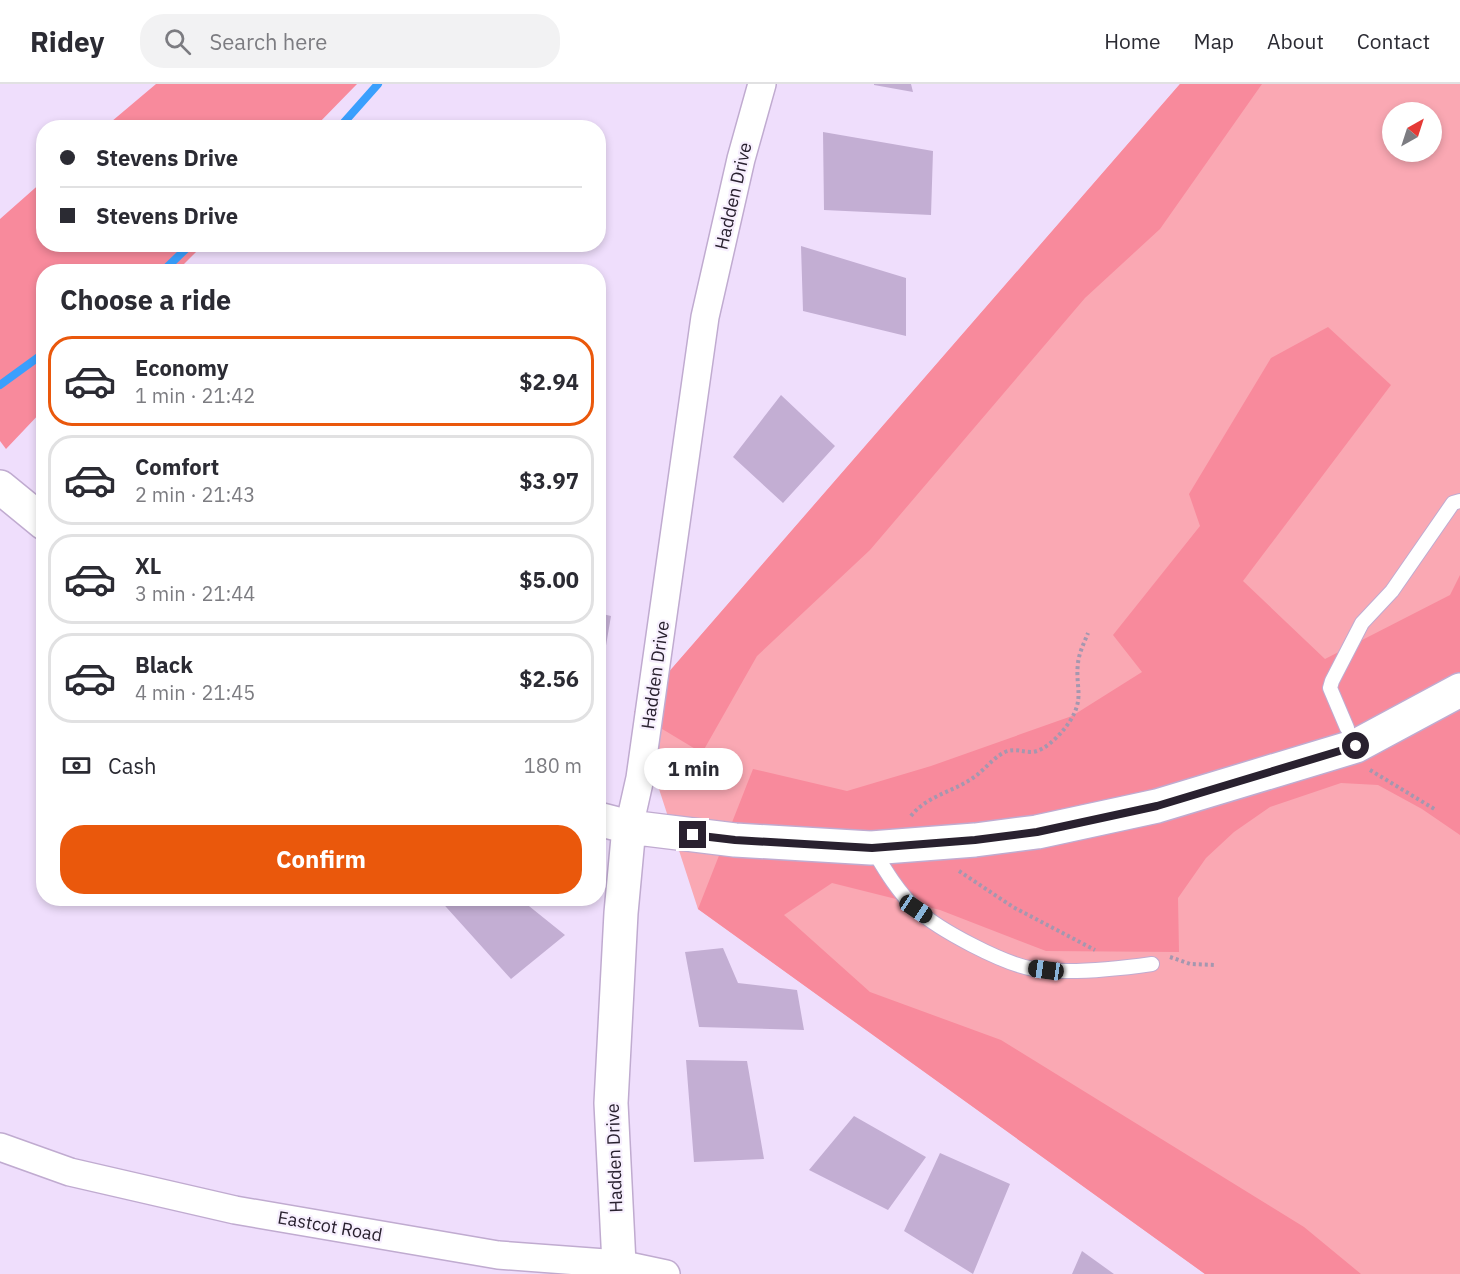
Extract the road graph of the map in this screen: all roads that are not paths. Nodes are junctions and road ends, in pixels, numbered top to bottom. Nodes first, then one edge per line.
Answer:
1 (762, 84) edge
2 (0, 487) edge
3 (1460, 501) edge
4 (36, 516) edge
5 (1460, 690) edge
6 (1347, 728) dead end
7 (614, 823) edge
8 (872, 848) junction
9 (1152, 964) dead end
10 (0, 1147) edge
11 (620, 1269) edge
12 (666, 1274) edge

1 - 7 street, Hadden Drive
2 - 4 street
3 - 6 lane
5 - 8 street
7 - 8 street
7 - 11 street, Hadden Drive
8 - 9 lane
10 - 11 street, Eastcot Road
11 - 12 street, Eastcot Road

